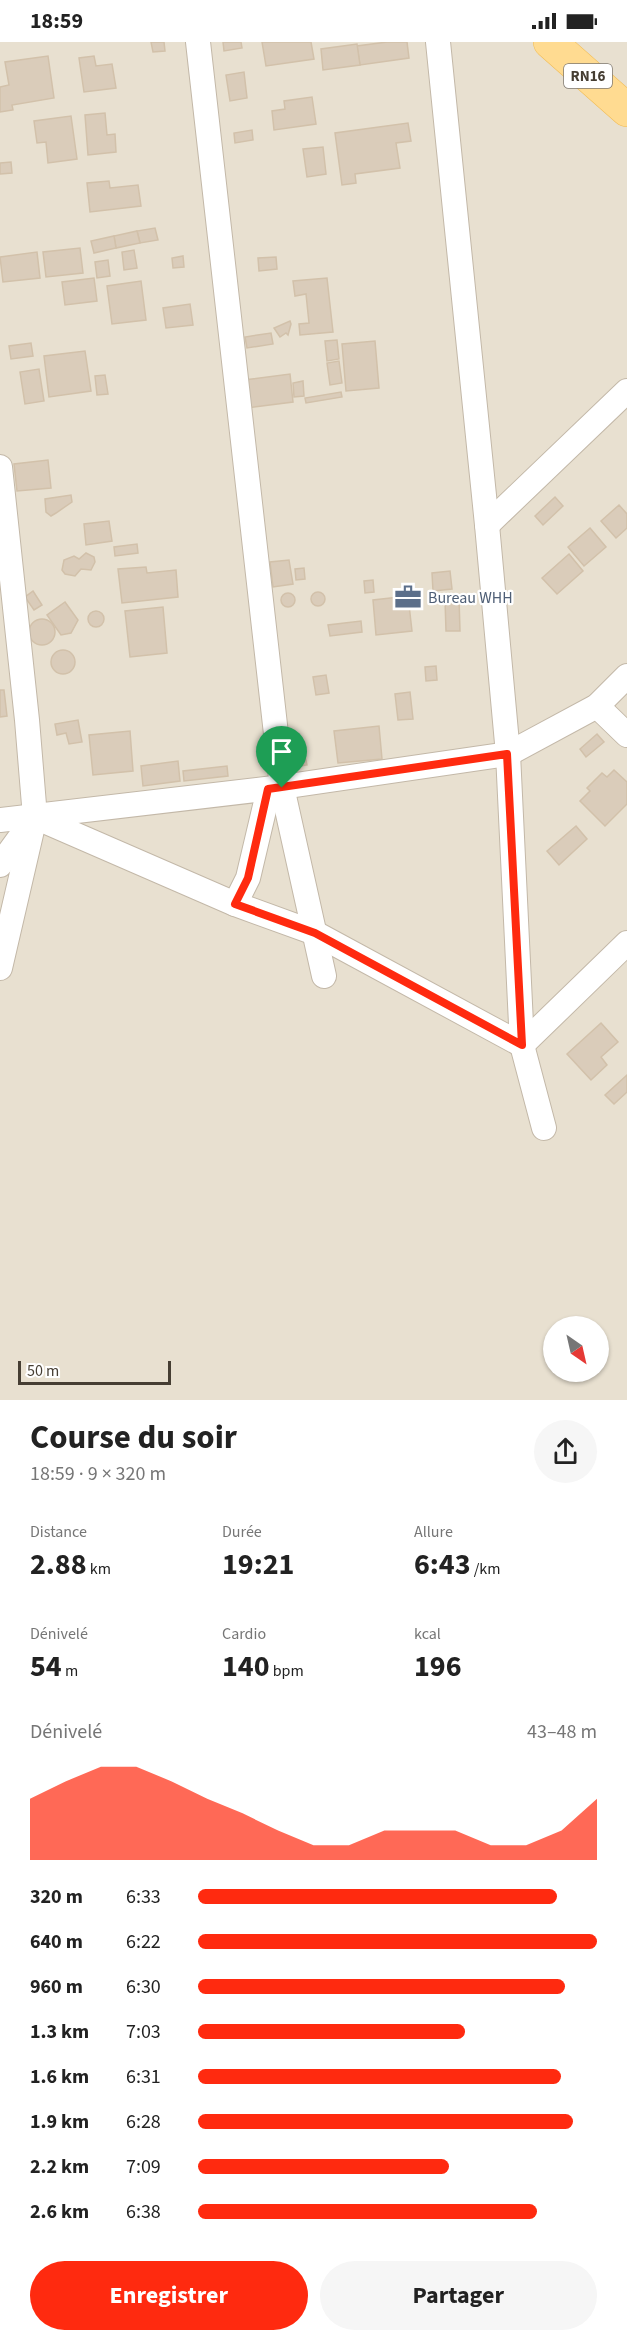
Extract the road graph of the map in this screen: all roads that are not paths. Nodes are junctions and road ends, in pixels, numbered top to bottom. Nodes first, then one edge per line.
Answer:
1 (198, 42) edge
2 (438, 42) edge
3 (550, 42) edge
4 (627, 110) edge
5 (627, 391) edge
6 (0, 467) edge
7 (488, 525) junction
8 (627, 676) edge
9 (597, 706) junction
10 (627, 735) edge
11 (507, 754) junction
12 (275, 788) junction
13 (35, 817) junction
14 (0, 820) edge
15 (0, 865) edge
16 (235, 904) junction
17 (315, 933) junction
18 (627, 943) edge
19 (0, 968) edge
20 (324, 976) dead end
21 (522, 1045) junction
22 (544, 1128) dead end

1 - 12 street
2 - 7 street
3 - 4 main road, RN16
5 - 7 street
6 - 13 street
7 - 11 street
8 - 9 street
9 - 10 street
9 - 11 street
11 - 12 street
11 - 21 street
12 - 13 street
12 - 16 street
12 - 17 street
13 - 14 street
13 - 15 street
13 - 16 street
13 - 19 street
16 - 17 street
17 - 20 street
17 - 21 street
18 - 21 street
21 - 22 street

